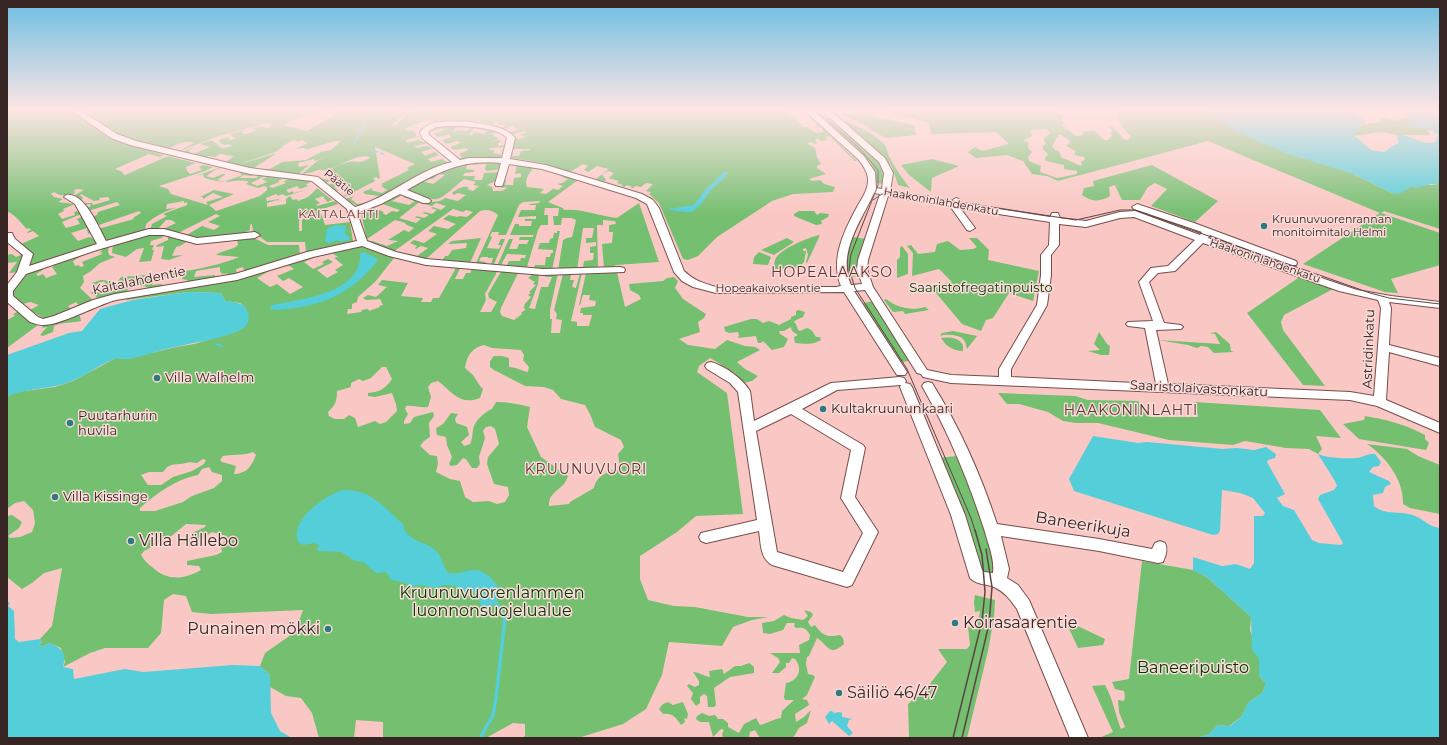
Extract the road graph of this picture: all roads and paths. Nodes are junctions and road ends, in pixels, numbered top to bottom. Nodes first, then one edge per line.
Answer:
1 (139, 145) edge
2 (436, 145) edge
3 (509, 145) edge
4 (846, 145) edge
5 (865, 145) edge
6 (505, 161) junction
7 (459, 163) junction
8 (499, 184) dead end
9 (871, 189) junction
10 (400, 191) junction
11 (886, 191) junction
12 (69, 197) dead end
13 (426, 201) dead end
14 (955, 202) junction
15 (354, 214) junction
16 (1055, 218) junction
17 (970, 228) dead end
18 (9, 234) dead end
19 (1205, 235) junction
20 (255, 236) dead end
21 (363, 243) junction
22 (103, 245) junction
23 (620, 270) dead end
24 (22, 272) junction
25 (868, 287) junction
26 (847, 289) junction
27 (1382, 298) junction
28 (1440, 305) edge
29 (1132, 324) dead end
30 (1153, 325) junction
31 (1177, 327) dead end
32 (1384, 347) junction
33 (1440, 362) edge
34 (711, 366) dead end
35 (927, 378) junction
36 (902, 380) junction
37 (1006, 381) junction
38 (1163, 388) junction
39 (1380, 402) junction
40 (792, 409) junction
41 (1440, 428) edge
42 (749, 429) junction
43 (764, 524) junction
44 (992, 529) junction
45 (706, 537) dead end
46 (1160, 547) dead end
47 (999, 581) junction
48 (1079, 738) edge

1 - 15 street, Päätie
2 - 7 street
3 - 6 street
4 - 9 street
5 - 11 street
6 - 7 street, Hopeakaivoksentie
6 - 8 street
6 - 26 street, Hopeakaivoksentie
7 - 10 street, Hopeakaivoksentie
9 - 11 street, Haakoninlahdenkatu
9 - 26 street
10 - 13 street
10 - 15 street, Hopeakaivoksentie
11 - 14 street, Haakoninlahdenkatu
11 - 25 street
12 - 22 street
14 - 16 street, Haakoninlahdenkatu
14 - 17 street
15 - 21 street, Päätie
16 - 19 street, Haakoninlahdenkatu
16 - 37 street
18 - 24 street
19 - 27 street, Haakoninlahdenkatu
19 - 30 street
20 - 22 street
21 - 23 street
21 - 24 street, Kaitalahdentie
22 - 24 street
25 - 26 street, Hopeakaivoksentie
25 - 35 street
26 - 36 street
27 - 28 street, Haakoninlahdenkatu
27 - 32 street, Astridinkatu
29 - 30 street
30 - 31 street
30 - 38 street
32 - 33 street
32 - 39 street, Astridinkatu
34 - 42 street
35 - 36 street
35 - 36 street
35 - 37 street, Saaristolaivastonkatu
35 - 44 street
36 - 40 street
36 - 47 street
37 - 38 street, Saaristolaivastonkatu
38 - 39 street, Saaristolaivastonkatu
39 - 41 street, Saaristolaivastonkatu
40 - 42 street
40 - 43 street
42 - 43 street
43 - 45 street
44 - 46 street, Baneerikuja
44 - 47 street
47 - 48 street

